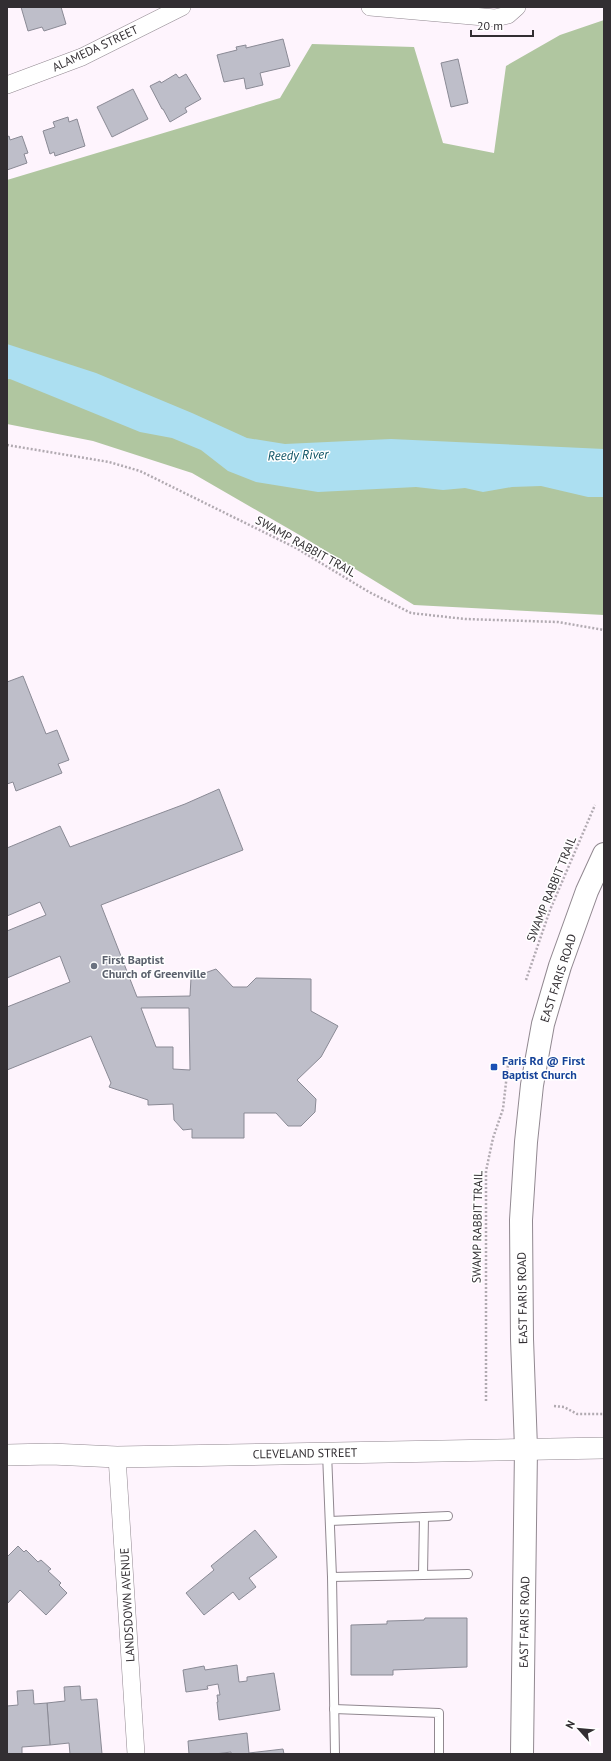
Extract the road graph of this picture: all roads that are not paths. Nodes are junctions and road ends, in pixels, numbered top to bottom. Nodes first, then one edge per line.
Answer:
1 (182, 7) edge
2 (370, 7) edge
3 (517, 7) edge
4 (7, 85) edge
5 (604, 854) edge
6 (526, 1448) junction
7 (604, 1448) edge
8 (327, 1452) junction
9 (7, 1455) edge
10 (117, 1457) junction
11 (448, 1516) dead end
12 (424, 1518) junction
13 (330, 1521) junction
14 (468, 1574) dead end
15 (423, 1575) junction
16 (332, 1577) junction
17 (334, 1709) junction
18 (136, 1754) edge
19 (335, 1754) edge
20 (439, 1754) edge
21 (522, 1754) edge

1 - 4 street, ALAMEDA STREET
2 - 3 street
5 - 6 main road, EAST FARIS ROAD
6 - 7 street, CLEVELAND STREET
6 - 8 street, CLEVELAND STREET
6 - 21 main road, EAST FARIS ROAD
8 - 10 street, CLEVELAND STREET
8 - 13 lane
9 - 10 street, CLEVELAND STREET
10 - 18 street, LANDSDOWN AVENUE
11 - 12 lane
12 - 13 lane
12 - 15 lane
13 - 16 lane
14 - 15 lane
15 - 16 lane
16 - 17 lane
17 - 19 lane
17 - 20 lane

